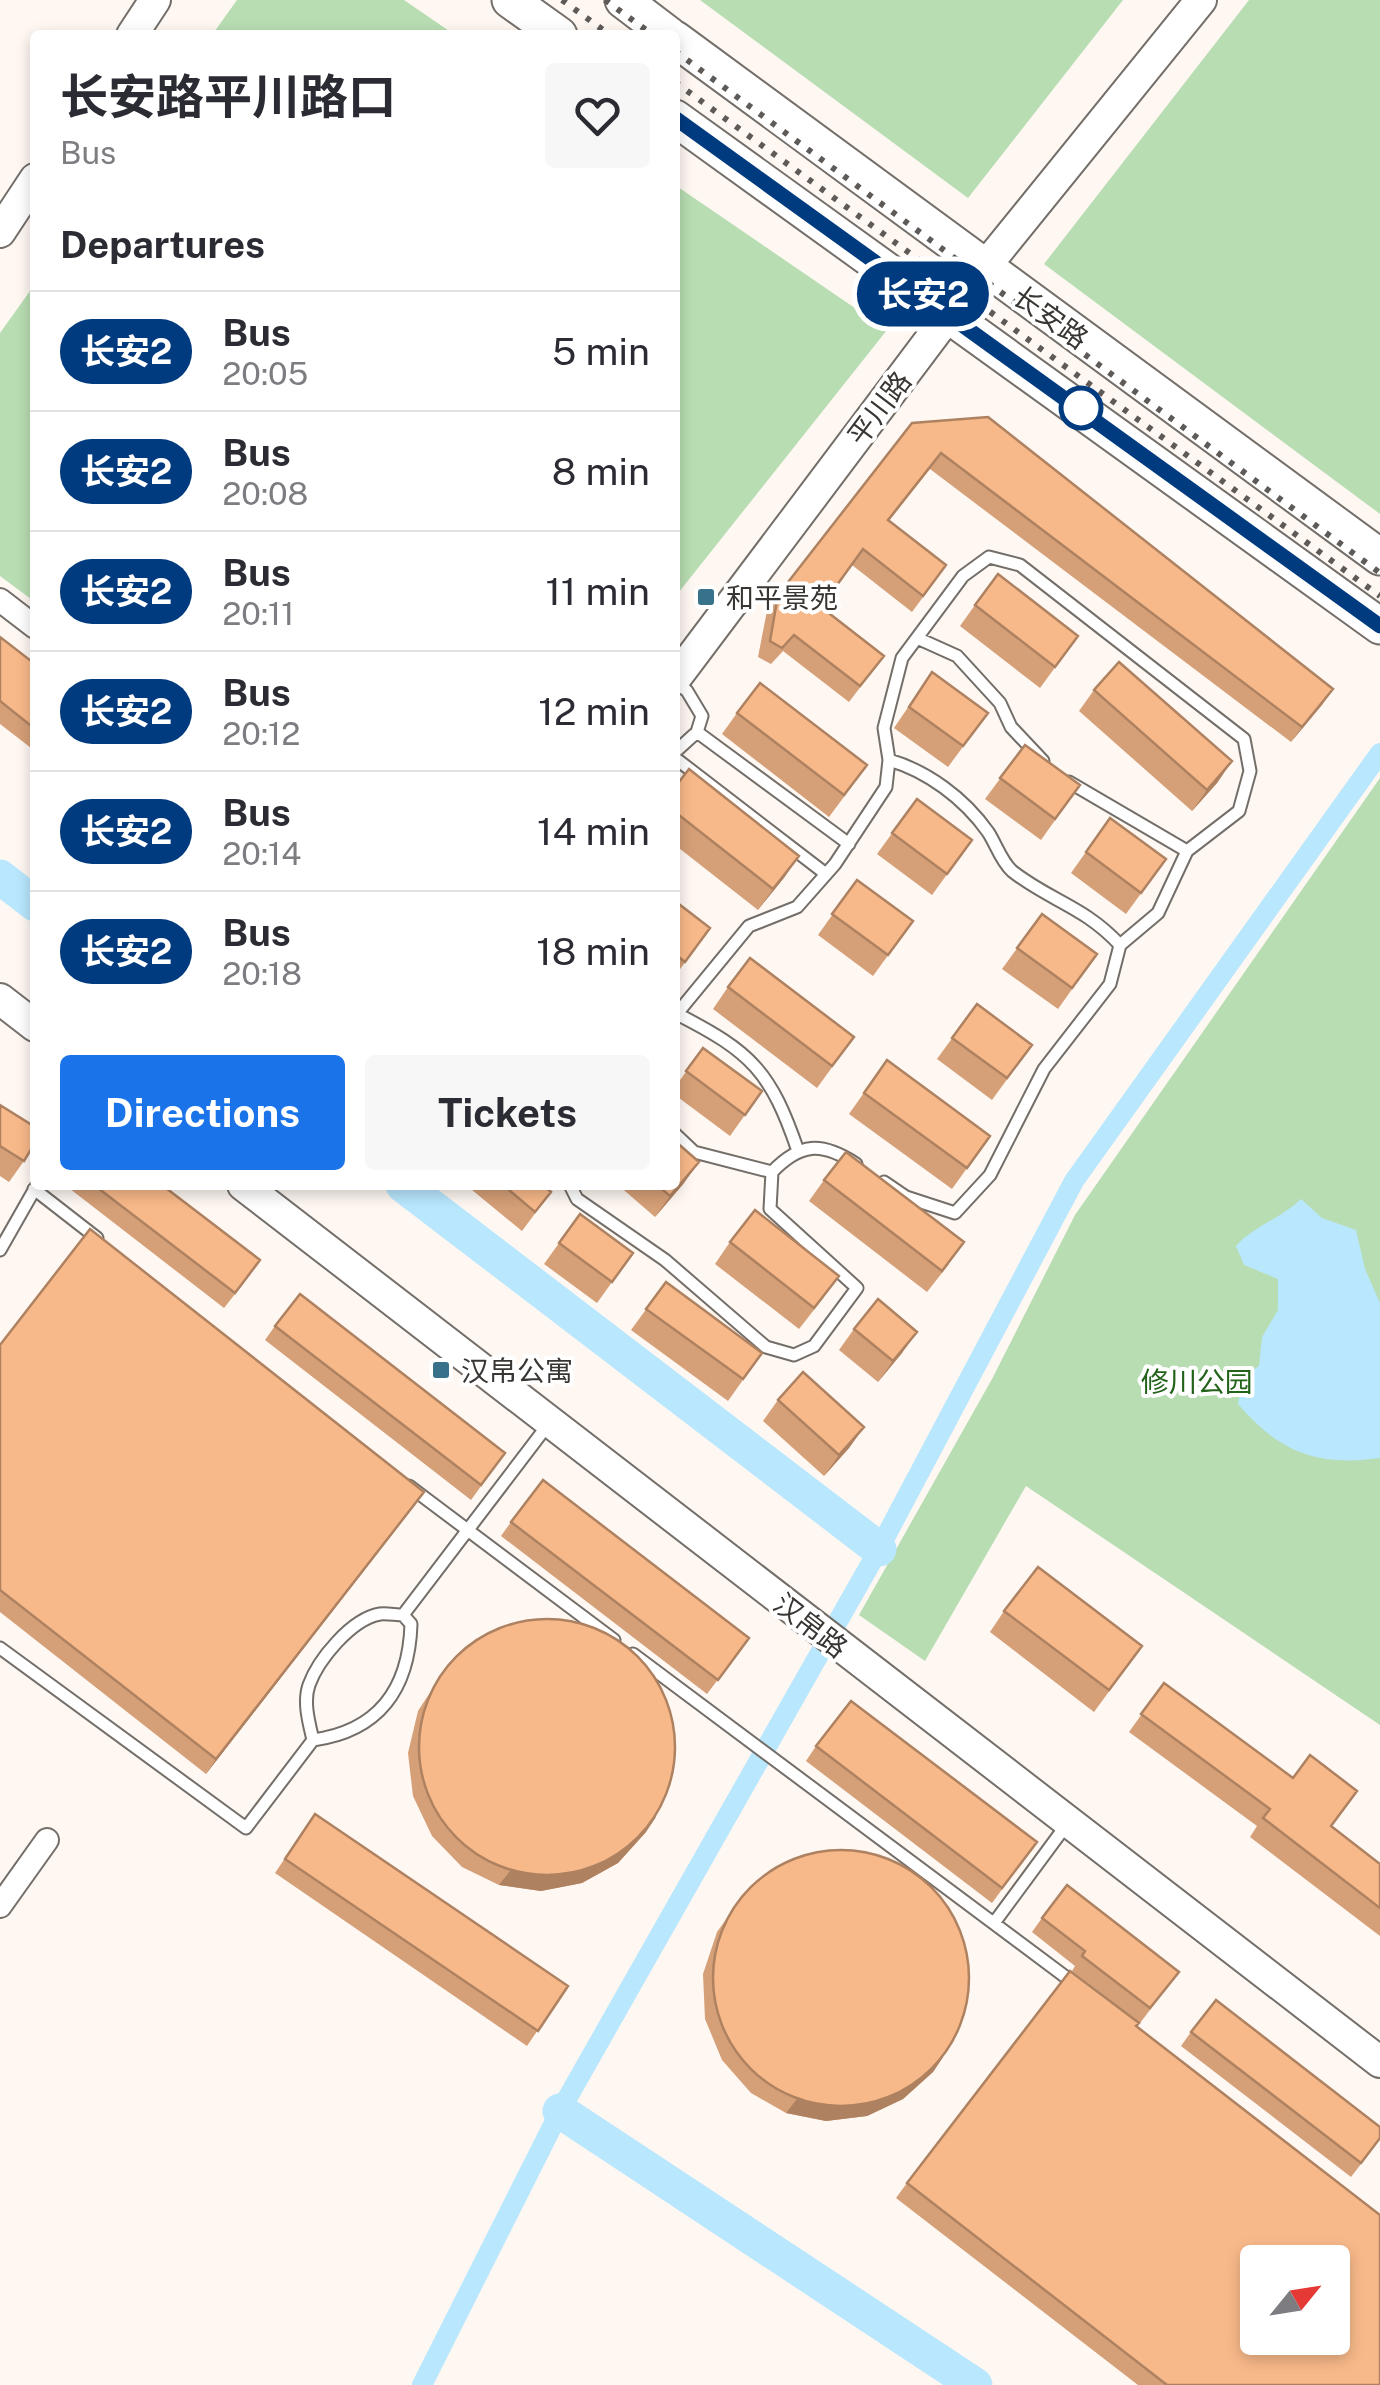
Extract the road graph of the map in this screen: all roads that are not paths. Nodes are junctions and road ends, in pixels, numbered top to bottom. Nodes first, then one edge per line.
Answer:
1 (156, 0) edge
2 (510, 0) edge
3 (622, 0) edge
4 (1202, 0) edge
5 (135, 30) edge
6 (552, 30) edge
7 (663, 30) edge
8 (680, 43) edge
9 (680, 122) edge
10 (30, 187) edge
11 (0, 232) edge
12 (984, 268) junction
13 (950, 313) junction
14 (1380, 557) edge
15 (0, 600) edge
16 (30, 623) edge
17 (1380, 626) edge
18 (917, 638) junction
19 (680, 673) edge
20 (680, 685) edge
21 (697, 732) junction
22 (680, 750) edge
23 (680, 759) edge
24 (889, 760) junction
25 (849, 844) junction
26 (1187, 852) junction
27 (826, 874) junction
28 (1120, 945) junction
29 (0, 999) edge
30 (680, 1010) edge
31 (680, 1017) edge
32 (30, 1022) edge
33 (680, 1139) edge
34 (798, 1151) junction
35 (772, 1172) junction
36 (34, 1190) edge
37 (40, 1190) edge
38 (572, 1190) edge
39 (281, 1193) edge
40 (0, 1250) edge
41 (112, 1251) edge
42 (550, 1422) junction
43 (394, 1474) edge
44 (468, 1532) junction
45 (403, 1616) junction
46 (0, 1648) edge
47 (313, 1740) junction
48 (1067, 1824) junction
49 (47, 1840) dead end
50 (0, 1906) edge
51 (994, 1922) junction
52 (1086, 1994) edge
53 (1380, 2062) edge

1 - 5 street
2 - 6 main road
3 - 7 main road, 长安路
4 - 12 street, 平川路
8 - 12 main road, 长安路
9 - 13 main road, 长安路
10 - 11 street
12 - 13 street, 平川路
12 - 14 main road, 长安路
13 - 17 main road, 长安路
13 - 19 street, 平川路
15 - 16 street
18 - 24 lane
18 - 26 lane
18 - 26 lane
20 - 21 lane
21 - 22 lane
21 - 25 lane
23 - 27 lane
24 - 25 lane
24 - 28 lane
25 - 27 lane
26 - 28 lane
27 - 30 lane
28 - 34 lane
29 - 32 street
31 - 34 lane
33 - 35 lane
34 - 35 lane
35 - 38 lane
36 - 40 lane
37 - 41 lane
39 - 42 street, 汉帛路
42 - 44 lane
42 - 48 street, 汉帛路
43 - 44 lane
44 - 45 lane
44 - 51 lane
45 - 47 lane
45 - 47 lane
46 - 47 lane
48 - 51 lane
48 - 53 street, 汉帛路
49 - 50 street
51 - 52 lane

